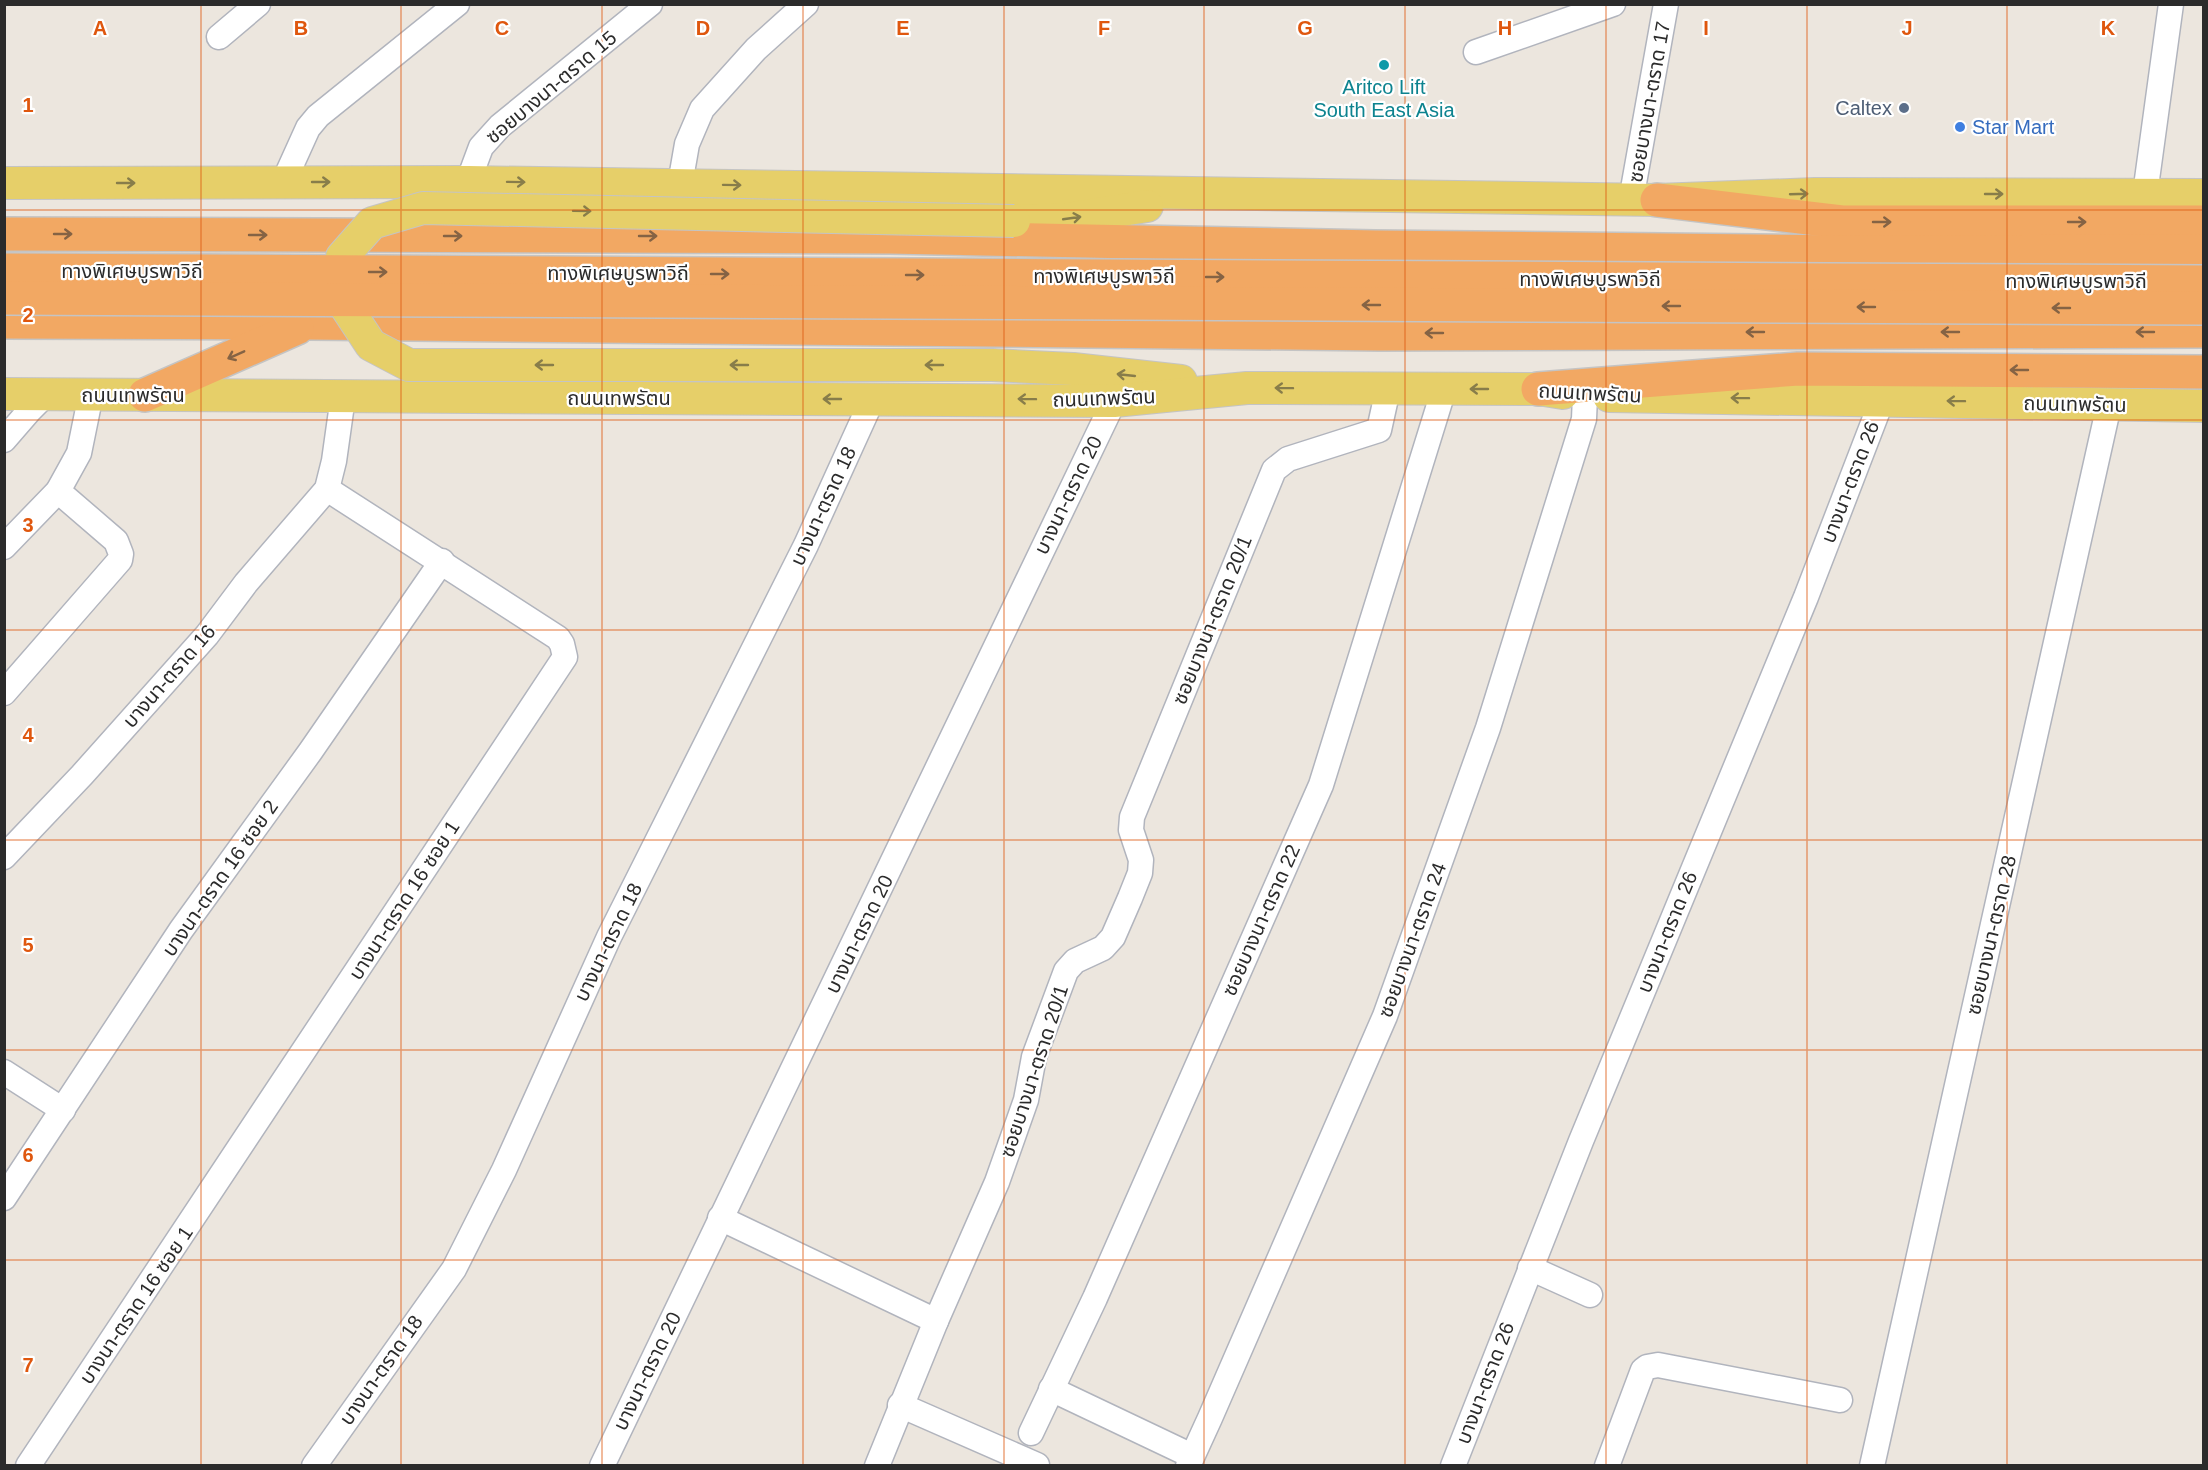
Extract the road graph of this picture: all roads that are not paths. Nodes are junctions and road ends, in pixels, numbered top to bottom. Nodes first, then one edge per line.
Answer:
1 (258, 4) edge
2 (457, 4) edge
3 (650, 4) edge
4 (806, 4) edge
5 (1613, 4) edge
6 (1666, 4) edge
7 (2171, 4) edge
8 (219, 37) dead end
9 (1476, 52) dead end
10 (284, 182) junction
11 (468, 182) junction
12 (4, 183) edge
13 (680, 184) junction
14 (1221, 193) junction
15 (2145, 194) junction
16 (2204, 195) edge
17 (1644, 200) junction
18 (1842, 222) junction
19 (2204, 222) edge
20 (4, 234) edge
21 (1586, 249) junction
22 (2204, 251) edge
23 (4, 270) edge
24 (2204, 282) edge
25 (4, 298) edge
26 (2204, 308) edge
27 (4, 322) edge
28 (309, 323) junction
29 (2204, 332) edge
30 (1476, 333) junction
31 (1798, 369) junction
32 (2204, 372) edge
33 (1247, 388) junction
34 (1388, 389) junction
35 (1444, 389) junction
36 (1538, 389) junction
37 (4, 394) edge
38 (91, 394) junction
39 (45, 395) junction
40 (145, 395) junction
41 (1585, 396) junction
42 (343, 397) junction
43 (872, 400) junction
44 (1882, 400) junction
45 (1114, 401) junction
46 (2109, 405) junction
47 (2204, 406) edge
48 (4, 440) edge
49 (327, 489) junction
50 (58, 491) junction
51 (4, 547) edge
52 (442, 561) junction
53 (4, 693) edge
54 (4, 857) edge
55 (4, 1072) edge
56 (63, 1110) junction
57 (4, 1198) edge
58 (720, 1218) junction
59 (1530, 1268) junction
60 (1590, 1295) dead end
61 (936, 1321) junction
62 (1051, 1389) junction
63 (1840, 1400) dead end
64 (900, 1405) junction
65 (1031, 1433) dead end
66 (1190, 1461) edge
67 (1037, 1465) edge
68 (28, 1466) edge
69 (314, 1466) edge
70 (602, 1466) edge
71 (877, 1466) edge
72 (1453, 1466) edge
73 (1607, 1466) edge
74 (1872, 1466) edge

1 - 8 street
2 - 10 street
3 - 11 street, ซอยบางนา-ตราด 15
4 - 13 street
5 - 9 street
6 - 17 street, ซอยบางนา-ตราด 17
7 - 15 street
10 -> 11 main road
12 -> 10 main road
11 -> 13 main road
13 -> 14 main road
14 - 17 main road
33 -> 14 main road, bridge
15 - 16 main road
17 -> 15 main road
17 - 18 highway
18 -> 19 highway
18 - 21 highway
20 -> 21 highway
21 - 22 highway
23 -> 24 highway, ทางพิเศษบูรพาวิถี, bridge
26 -> 25 highway, ทางพิเศษบูรพาวิถี, bridge
27 - 28 highway
30 -> 28 highway
28 -> 40 highway
29 -> 30 highway
30 - 31 highway
32 -> 31 highway
31 - 36 highway
34 -> 33 main road, ถนนเทพรัตน
33 - 45 main road, ถนนเทพรัตน
34 - 35 main road, ถนนเทพรัตน
34 - 61 street, ซอยบางนา-ตราด 20/1
36 -> 35 main road, ถนนเทพรัตน
35 - 62 street, ซอยบางนา-ตราด 22
36 - 41 main road, ถนนเทพรัตน
37 - 39 main road, ถนนเทพรัตน
38 - 39 main road, ถนนเทพรัตน
38 - 40 main road, ถนนเทพรัตน
38 - 50 street
39 - 48 street
40 - 42 main road, ถนนเทพรัตน
44 -> 41 main road, ถนนเทพรัตน
41 - 66 street, ซอยบางนา-ตราด 24
43 -> 42 main road, ถนนเทพรัตน
42 - 49 street
45 -> 43 main road, ถนนเทพรัตน
43 - 69 street, บางนา-ตราด 18
46 -> 44 main road, ถนนเทพรัตน
44 - 59 street, บางนา-ตราด 26
45 - 58 street, บางนา-ตราด 20
46 - 47 main road, ถนนเทพรัตน
46 - 74 street, ซอยบางนา-ตราด 28
49 - 52 street, บางนา-ตราด 16 ซอย 1
49 - 54 street, บางนา-ตราด 16
50 - 51 street
50 - 53 street
52 - 56 street, บางนา-ตราด 16 ซอย 2
52 - 68 street, บางนา-ตราด 16 ซอย 1
55 - 56 street
56 - 57 street, บางนา-ตราด 16 ซอย 2
58 - 61 street
58 - 70 street, บางนา-ตราด 20
59 - 60 street
59 - 72 street, บางนา-ตราด 26
61 - 64 street, ซอยบางนา-ตราด 20/1
62 - 65 street, ซอยบางนา-ตราด 22
62 - 66 street
63 - 73 street
64 - 67 street
64 - 71 street, ซอยบางนา-ตราด 20/1

